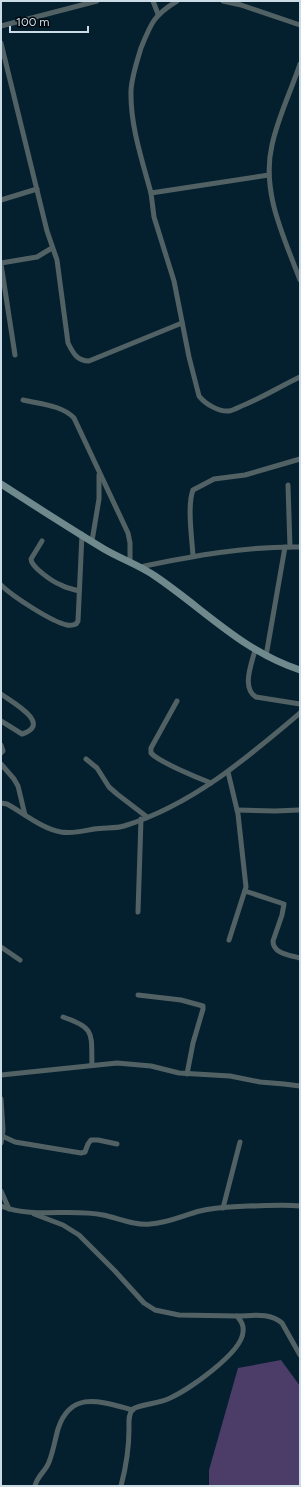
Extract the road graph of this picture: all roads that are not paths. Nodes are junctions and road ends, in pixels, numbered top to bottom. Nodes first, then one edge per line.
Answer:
1 (97, 1) edge
2 (153, 1) edge
3 (177, 1) edge
4 (223, 1) edge
5 (158, 14) junction
6 (300, 25) edge
7 (1, 26) edge
8 (1, 43) edge
9 (300, 64) edge
10 (269, 175) junction
11 (37, 189) junction
12 (151, 193) junction
13 (1, 200) edge
14 (52, 248) junction
15 (1, 264) edge
16 (300, 280) edge
17 (182, 323) junction
18 (15, 354) dead end
19 (300, 377) edge
20 (23, 400) dead end
21 (300, 459) edge
22 (100, 473) junction
23 (1, 484) edge
24 (288, 485) dead end
25 (82, 534) junction
26 (42, 541) dead end
27 (92, 541) junction
28 (300, 546) edge
29 (288, 547) junction
30 (193, 556) junction
31 (130, 562) junction
32 (140, 567) junction
33 (1, 585) edge
34 (79, 591) junction
35 (255, 650) junction
36 (266, 656) junction
37 (292, 668) junction
38 (300, 670) edge
39 (300, 676) edge
40 (1, 694) edge
41 (177, 701) dead end
42 (300, 704) edge
43 (300, 713) edge
44 (1, 721) edge
45 (1, 745) edge
46 (1, 753) edge
47 (86, 759) dead end
48 (1, 764) edge
49 (228, 772) junction
50 (211, 783) junction
51 (1, 803) edge
52 (237, 810) junction
53 (299, 810) edge
54 (25, 815) junction
55 (147, 817) junction
56 (142, 820) junction
57 (245, 891) junction
58 (138, 912) dead end
59 (229, 940) dead end
60 (1, 947) edge
61 (300, 958) edge
62 (20, 960) dead end
63 (138, 995) dead end
64 (63, 1017) dead end
65 (92, 1065) junction
66 (188, 1074) junction
67 (1, 1075) edge
68 (300, 1086) edge
69 (1, 1099) edge
70 (2, 1136) junction
71 (240, 1142) dead end
72 (1, 1143) edge
73 (117, 1144) dead end
74 (1, 1191) edge
75 (1, 1206) edge
76 (300, 1206) edge
77 (223, 1208) junction
78 (9, 1209) junction
79 (31, 1213) junction
80 (237, 1316) junction
81 (300, 1355) edge
82 (133, 1410) junction
83 (35, 1486) edge
84 (121, 1486) edge

1 - 7 street
2 - 5 street
3 - 5 street
4 - 6 street
5 - 12 street
8 - 11 street
9 - 10 street
10 - 12 street
10 - 16 street
11 - 13 street
11 - 14 street
12 - 17 street
14 - 15 street
14 - 17 street
15 - 18 street
17 - 19 street
20 - 22 street
21 - 30 street
22 - 27 street
22 - 31 street
23 - 25 street
24 - 29 street
25 - 27 street
25 - 34 street
26 - 34 street
27 - 31 street
28 - 29 street
29 - 30 street
29 - 36 street
30 - 32 street
31 - 32 street
32 - 35 street
33 - 34 street
35 - 36 street
35 - 42 street
36 - 37 street
37 - 38 street
37 - 39 street
40 - 44 street
41 - 50 street
43 - 49 street
45 - 46 street
47 - 55 street
48 - 54 street
49 - 50 street
49 - 52 street
50 - 55 street
51 - 54 street
52 - 53 street
52 - 57 street
54 - 56 street
55 - 56 street
56 - 58 street
57 - 59 street
57 - 61 street
60 - 62 street
63 - 66 street
64 - 65 street
65 - 66 street
65 - 67 street
66 - 68 street
69 - 70 street
70 - 72 street
70 - 73 street
71 - 77 street
74 - 78 street
75 - 78 street
76 - 77 street
77 - 79 street
78 - 79 street
79 - 80 street
80 - 81 street
80 - 82 street
82 - 83 street
82 - 84 street

